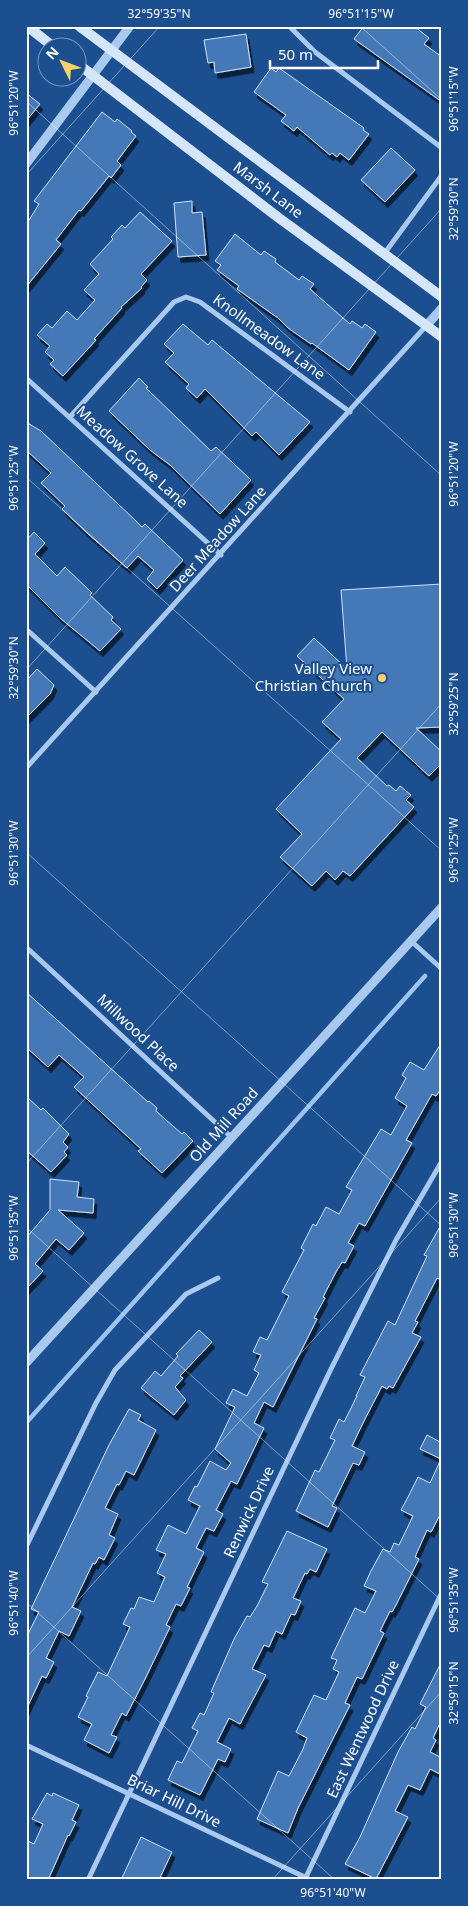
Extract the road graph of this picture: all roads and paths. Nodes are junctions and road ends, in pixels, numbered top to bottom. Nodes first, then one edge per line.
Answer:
1 (26, 26) edge
2 (79, 26) edge
3 (130, 26) edge
4 (289, 26) edge
5 (42, 38) edge
6 (112, 50) junction
7 (88, 72) edge
8 (92, 75) junction
9 (442, 148) edge
10 (26, 164) edge
11 (442, 175) edge
12 (384, 254) junction
13 (442, 297) edge
14 (442, 308) edge
15 (426, 326) junction
16 (442, 337) edge
17 (26, 378) edge
18 (350, 412) junction
19 (70, 417) junction
20 (221, 555) junction
21 (26, 629) edge
22 (96, 692) junction
23 (26, 768) edge
24 (442, 907) edge
25 (411, 940) junction
26 (26, 947) edge
27 (442, 969) edge
28 (231, 1137) junction
29 (442, 1161) edge
30 (218, 1278) dead end
31 (26, 1363) edge
32 (26, 1547) edge
33 (442, 1592) edge
34 (26, 1745) edge
35 (129, 1794) junction
36 (309, 1878) edge
37 (88, 1880) edge

1 - 5 main road
2 - 6 main road, Marsh Lane
3 - 6 street
4 - 9 street
6 - 8 street
6 - 12 main road, Marsh Lane
7 - 8 main road, Marsh Lane
8 - 10 street
8 - 15 main road, Marsh Lane
11 - 12 street
12 - 13 main road, Marsh Lane
14 - 15 street
15 - 16 main road, Marsh Lane
15 - 18 street, Deer Meadow Lane
17 - 19 street, Meadow Grove Lane
18 - 19 street, Knollmeadow Lane
18 - 20 street, Deer Meadow Lane
19 - 20 street, Meadow Grove Lane
20 - 22 street, Deer Meadow Lane
21 - 22 street
22 - 23 street, Deer Meadow Lane
24 - 25 street, Old Mill Road
25 - 27 street
25 - 28 street, Old Mill Road
26 - 28 street, Millwood Place
28 - 31 street, Old Mill Road
29 - 35 street, Renwick Drive
30 - 32 street
33 - 36 street, East Wentwood Drive
34 - 35 street, Briar Hill Drive
35 - 36 street, Briar Hill Drive
35 - 37 street, Renwick Drive

